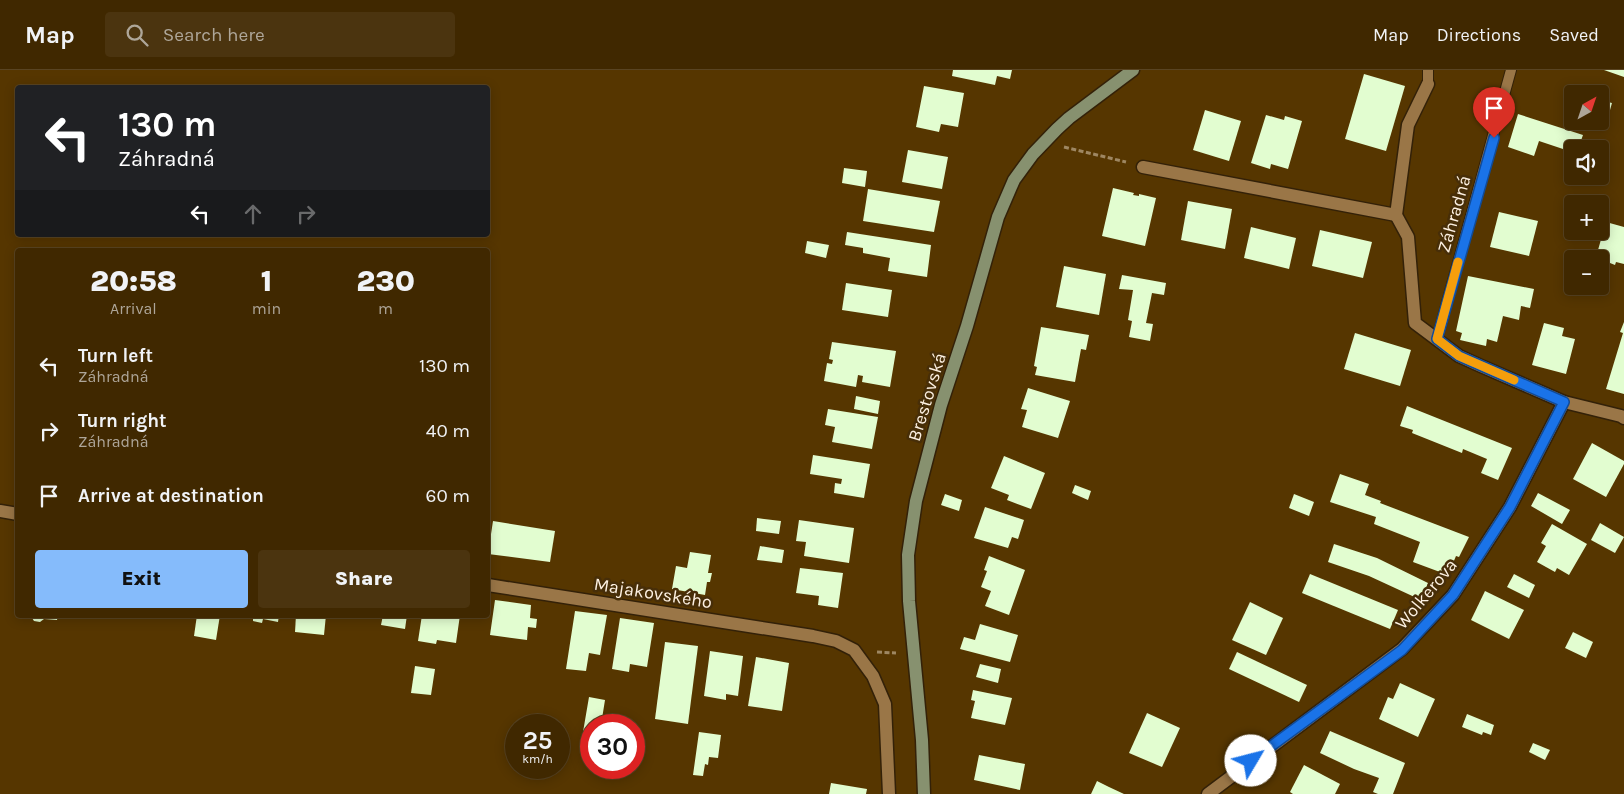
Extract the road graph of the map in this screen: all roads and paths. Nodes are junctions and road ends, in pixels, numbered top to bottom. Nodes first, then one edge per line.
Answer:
1 (1133, 70) edge
2 (1428, 70) edge
3 (1511, 70) edge
4 (1428, 84) joint
5 (1044, 142) junction
6 (1143, 167) joint
7 (1396, 214) junction
8 (1437, 339) junction
9 (1564, 402) junction
10 (1624, 418) edge
11 (0, 511) edge
12 (15, 514) edge
13 (490, 585) edge
14 (854, 650) junction
15 (914, 654) junction
16 (889, 794) edge
17 (924, 794) edge
18 (1208, 794) edge

1 - 5 street, Brestovská
2 - 4 lane
3 - 8 lane, Záhradná
4 - 7 street
5 - 6 path
5 - 15 street, Brestovská
6 - 7 street
7 - 8 street, Záhradná
8 - 9 street, Záhradná
9 - 10 street, Záhradná
9 - 18 street, Wolkerova
11 - 12 street
13 - 14 street, Majakovského
14 - 15 path
14 - 16 street
15 - 17 street, Brestovská

